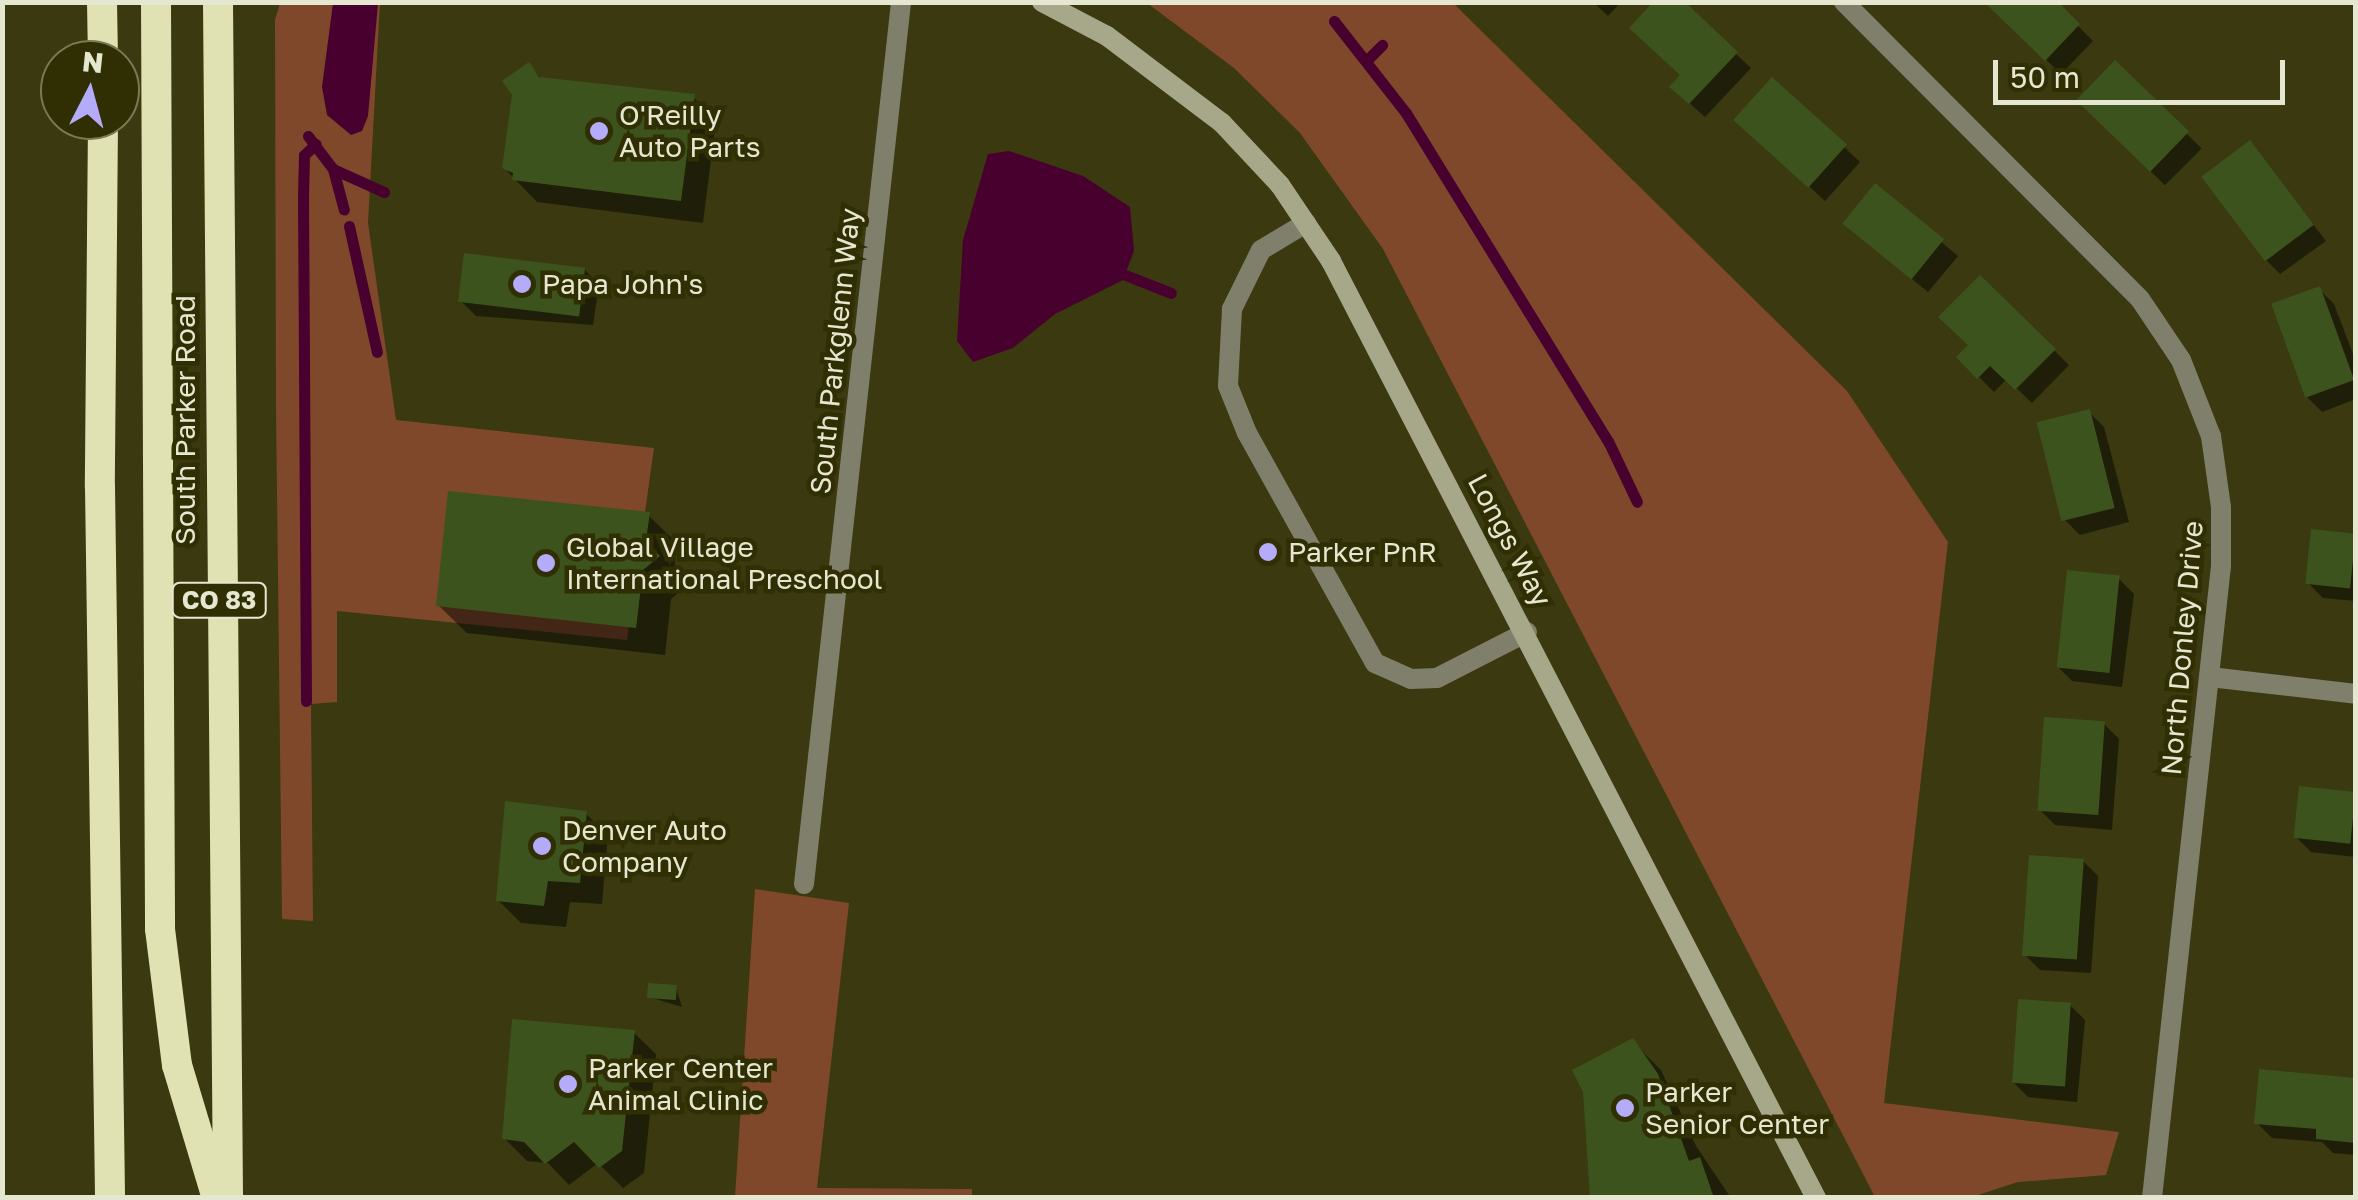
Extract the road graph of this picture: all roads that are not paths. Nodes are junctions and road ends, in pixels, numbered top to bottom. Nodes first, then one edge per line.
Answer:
1 (102, 2) edge
2 (156, 2) edge
3 (218, 2) edge
4 (901, 2) edge
5 (1042, 2) edge
6 (1844, 2) edge
7 (102, 40) edge
8 (103, 140) edge
9 (1306, 223) junction
10 (1528, 632) junction
11 (2210, 678) junction
12 (2356, 694) edge
13 (804, 884) dead end
14 (110, 1198) edge
15 (218, 1198) edge
16 (228, 1198) edge
17 (1816, 1198) edge
18 (2152, 1198) edge

1 - 7 highway
2 - 15 highway
3 - 16 highway, South Parker Road / CO 83
4 - 13 street, South Parkglenn Way
5 - 9 street, Longs Way
6 - 11 street, North Donley Drive
8 - 14 highway
9 - 10 street, Longs Way
9 - 10 street
10 - 17 street, Longs Way
11 - 12 street
11 - 18 street, North Donley Drive

